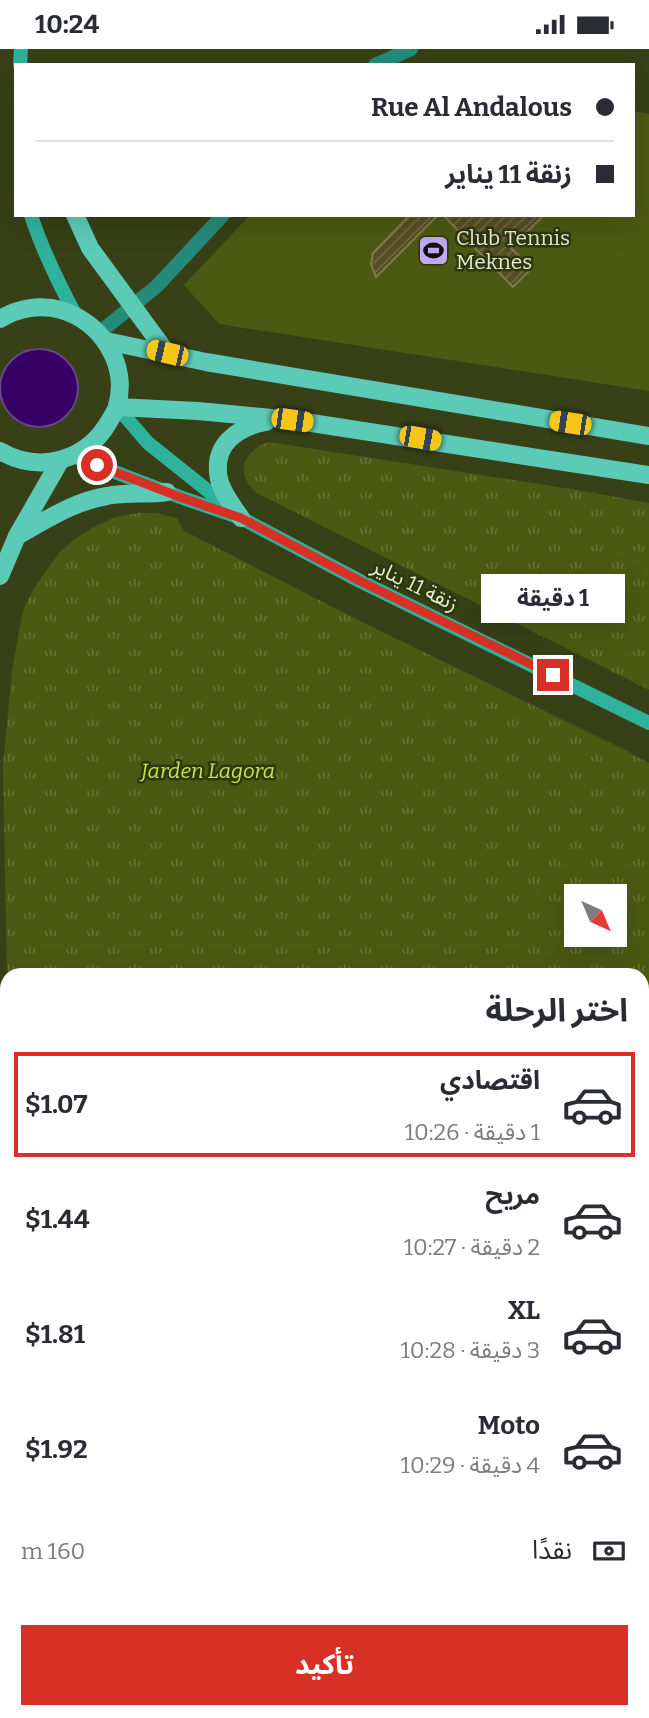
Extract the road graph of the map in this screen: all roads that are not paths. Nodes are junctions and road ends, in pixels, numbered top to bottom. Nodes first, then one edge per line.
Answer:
1 (411, 49) edge
2 (380, 63) edge
3 (32, 217) edge
4 (76, 217) edge
5 (221, 217) edge
6 (132, 307) junction
7 (75, 314) junction
8 (0, 319) edge
9 (103, 337) junction
10 (167, 353) junction
11 (117, 407) junction
12 (292, 420) junction
13 (649, 436) edge
14 (0, 451) edge
15 (66, 458) junction
16 (649, 475) edge
17 (167, 492) junction
18 (241, 518) junction
19 (17, 536) junction
20 (0, 576) edge
21 (649, 723) edge

1 - 2 street
3 - 7 main road
4 - 6 main road
5 - 6 street
6 - 9 street
6 - 10 main road
7 - 8 main road
7 - 9 main road
9 - 10 main road
9 - 11 main road
10 - 13 main road
11 - 12 main road
11 - 15 main road
11 - 18 main road
12 - 16 main road
12 - 18 main road
14 - 15 main road
15 - 17 main road
15 - 19 main road
17 - 18 main road
17 - 19 main road
18 - 21 main road, زنقة 11 يناير
19 - 20 main road

